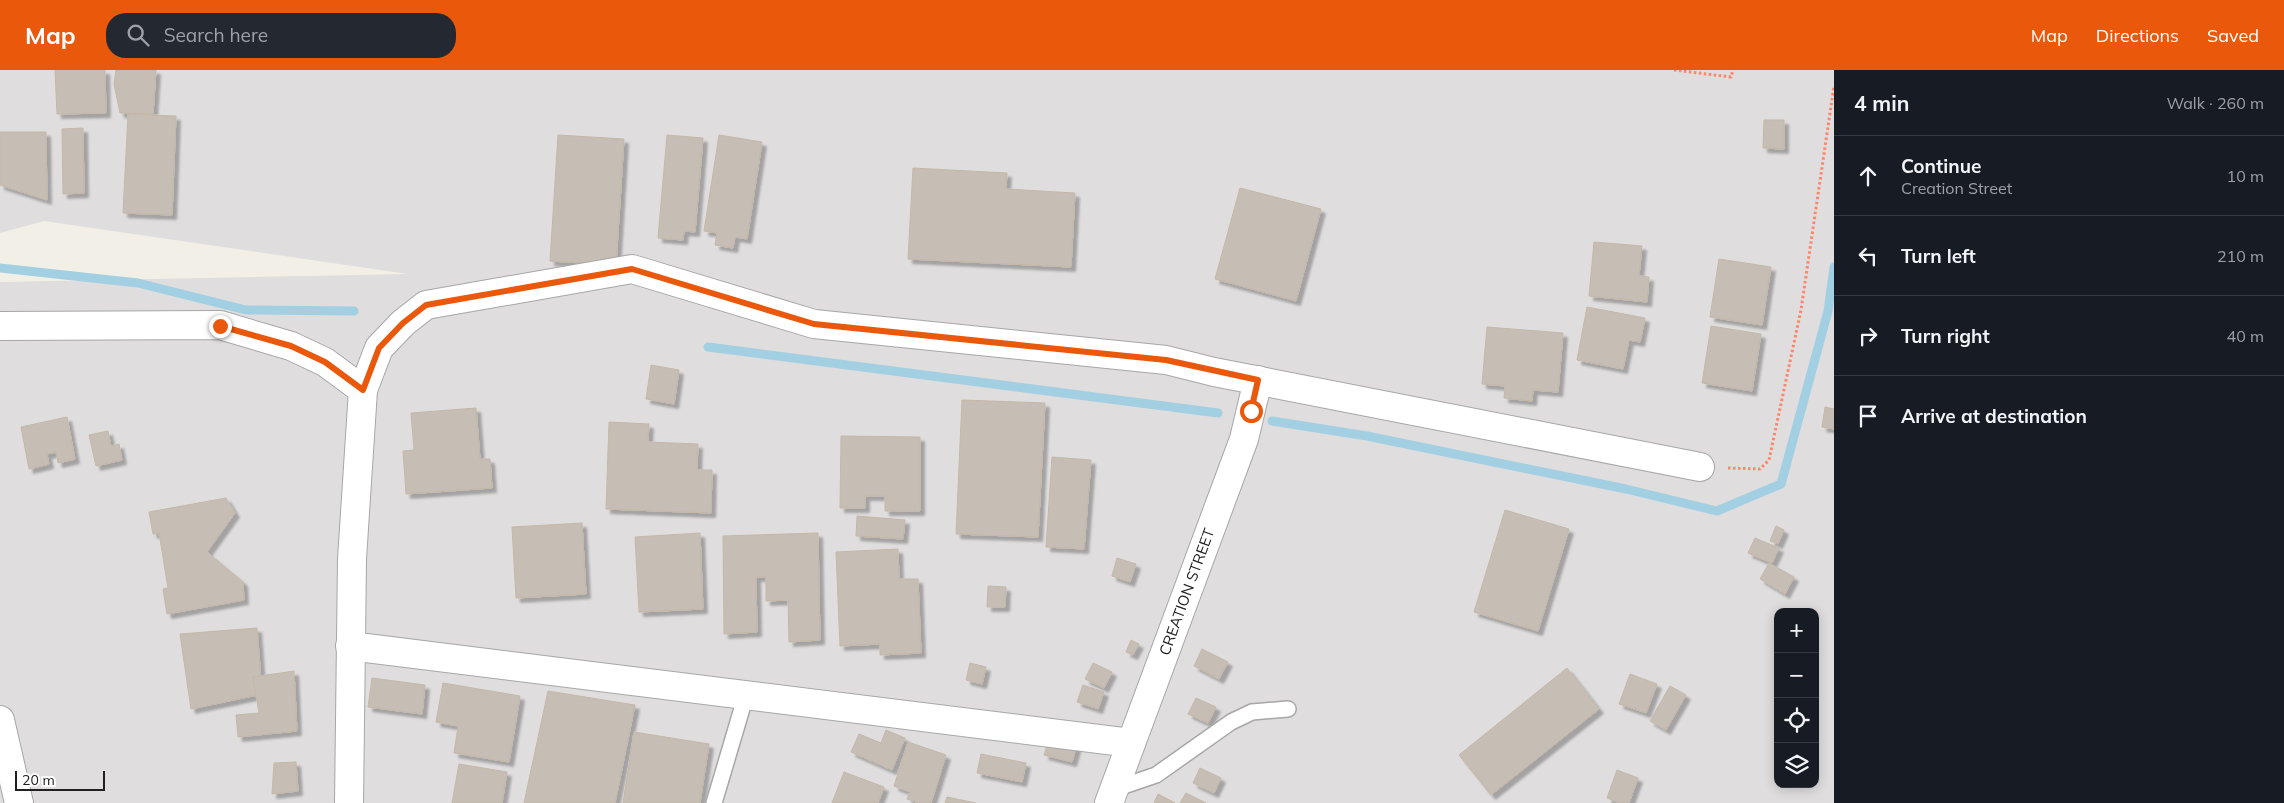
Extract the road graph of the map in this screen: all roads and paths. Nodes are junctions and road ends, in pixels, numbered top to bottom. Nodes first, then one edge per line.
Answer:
1 (1674, 70) edge
2 (1733, 70) edge
3 (1834, 86) edge
4 (0, 326) edge
5 (1258, 380) junction
6 (363, 390) junction
7 (1700, 467) joint
8 (350, 646) junction
9 (746, 695) junction
10 (1288, 709) dead end
11 (0, 720) edge
12 (1131, 743) junction
13 (1112, 796) edge
14 (19, 803) edge
15 (348, 803) edge
16 (714, 803) edge

1 - 2 path
3 - 7 path
4 - 6 street
5 - 6 street
5 - 7 street
5 - 12 street, CREATION STREET
6 - 8 street
8 - 9 street
8 - 15 street
9 - 12 street
9 - 16 lane
10 - 13 lane
11 - 14 street
12 - 13 street, CREATION STREET

